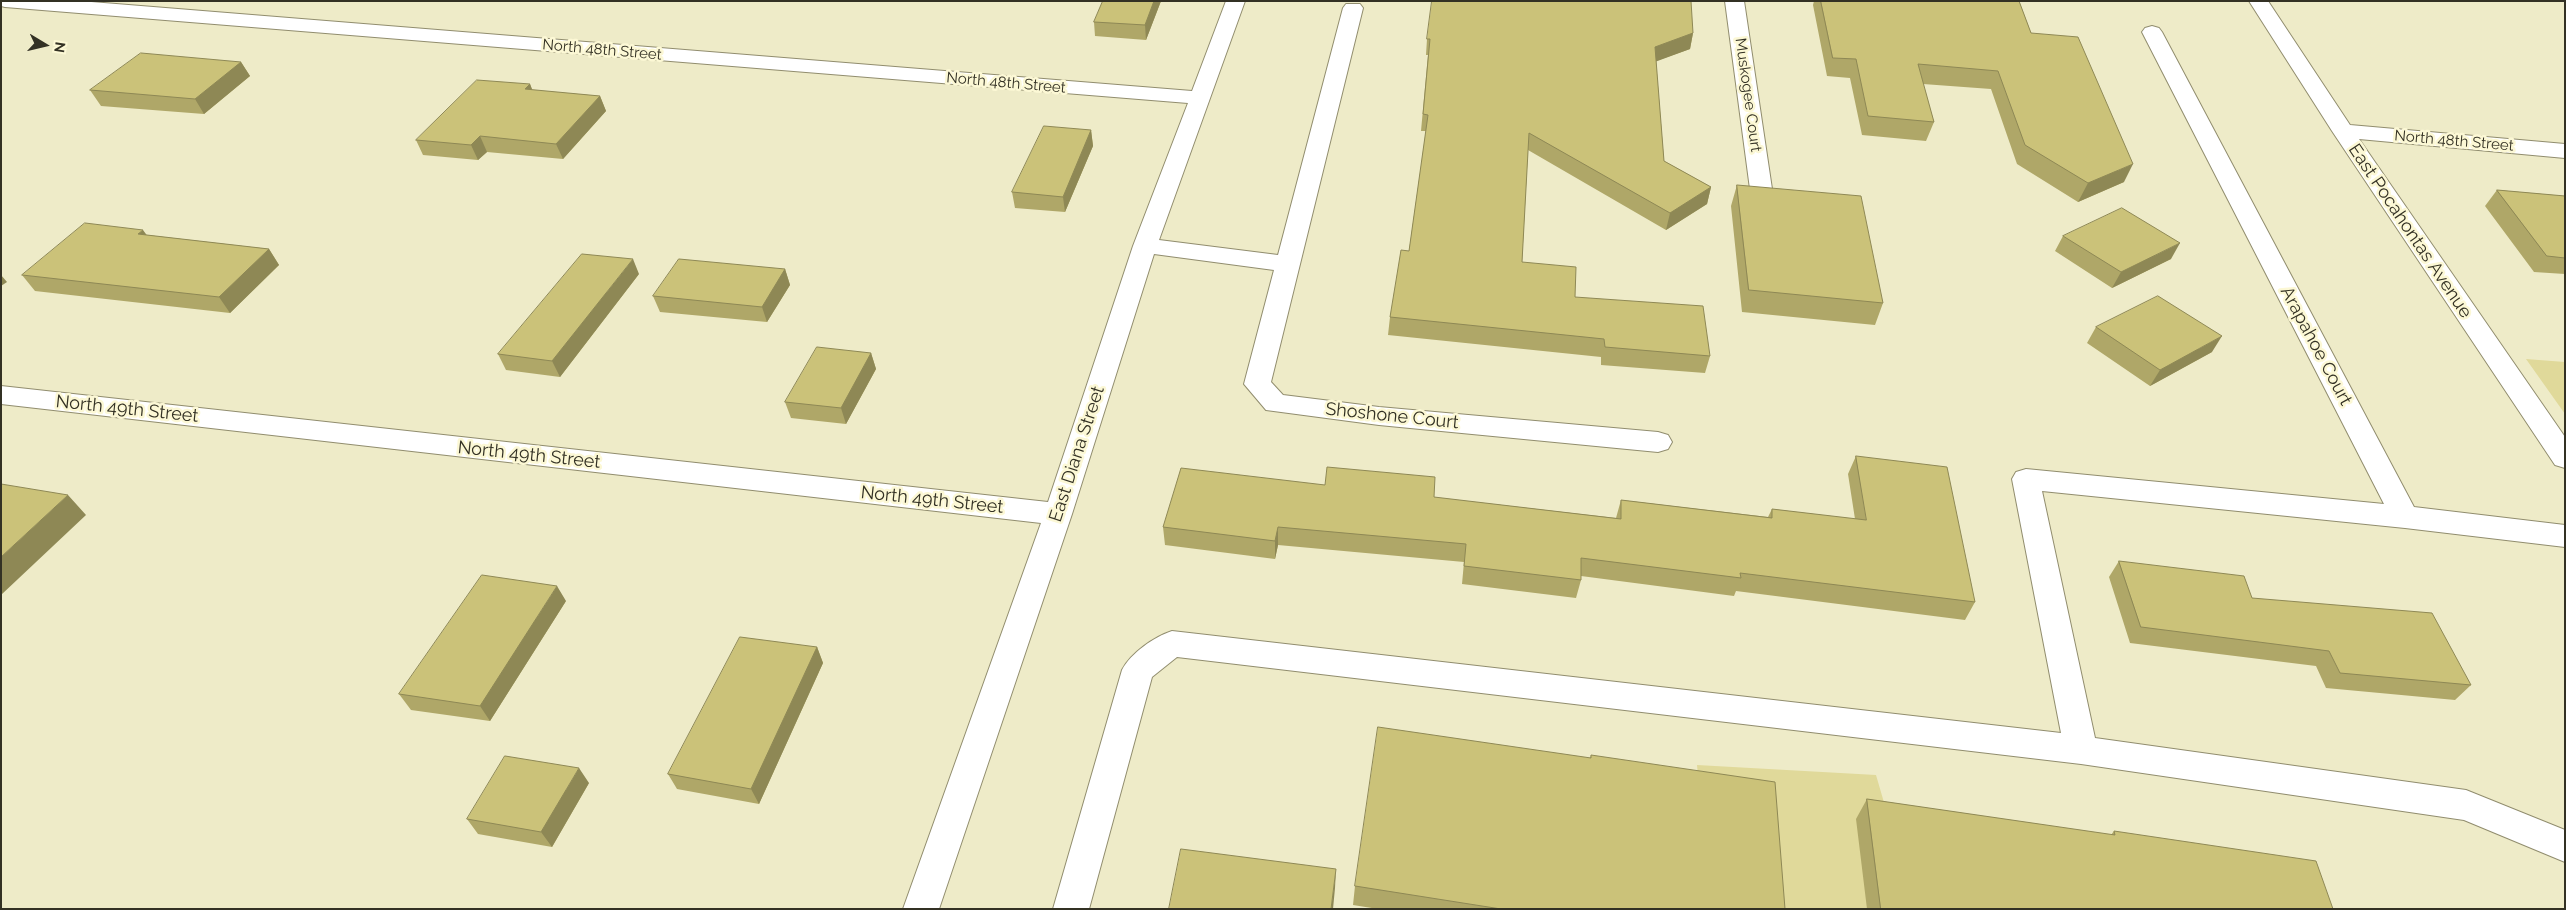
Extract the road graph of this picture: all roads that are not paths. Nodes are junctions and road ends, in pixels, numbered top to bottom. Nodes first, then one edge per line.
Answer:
1 (5, 1) edge
2 (160, 1) edge
3 (1236, 1) edge
4 (1734, 1) edge
5 (2258, 1) edge
6 (1353, 8) dead end
7 (144, 13) junction
8 (2152, 32) dead end
9 (1199, 98) junction
10 (2343, 131) junction
11 (2565, 151) edge
12 (1761, 189) edge
13 (1145, 246) junction
14 (1287, 264) junction
15 (1, 395) edge
16 (1658, 442) dead end
17 (2565, 458) edge
18 (1058, 514) junction
19 (2405, 516) junction
20 (2565, 536) edge
21 (2081, 750) junction
22 (2565, 846) edge
23 (921, 909) edge
24 (1071, 909) edge

1 - 7 street, North 48th Street
2 - 7 street
3 - 9 street, East Diana Street
4 - 12 street, Muskogee Court
5 - 10 street, East Pocahontas Avenue
6 - 14 street, Shoshone Court
7 - 9 street, North 48th Street
8 - 19 street, Arapahoe Court
9 - 13 street, East Diana Street
10 - 11 street, North 48th Street
10 - 17 street, East Pocahontas Avenue
13 - 14 street
13 - 18 street, East Diana Street
14 - 16 street, Shoshone Court
15 - 18 street, North 49th Street
18 - 23 street, East Diana Street
19 - 20 street
19 - 21 street
21 - 22 street
21 - 24 street

